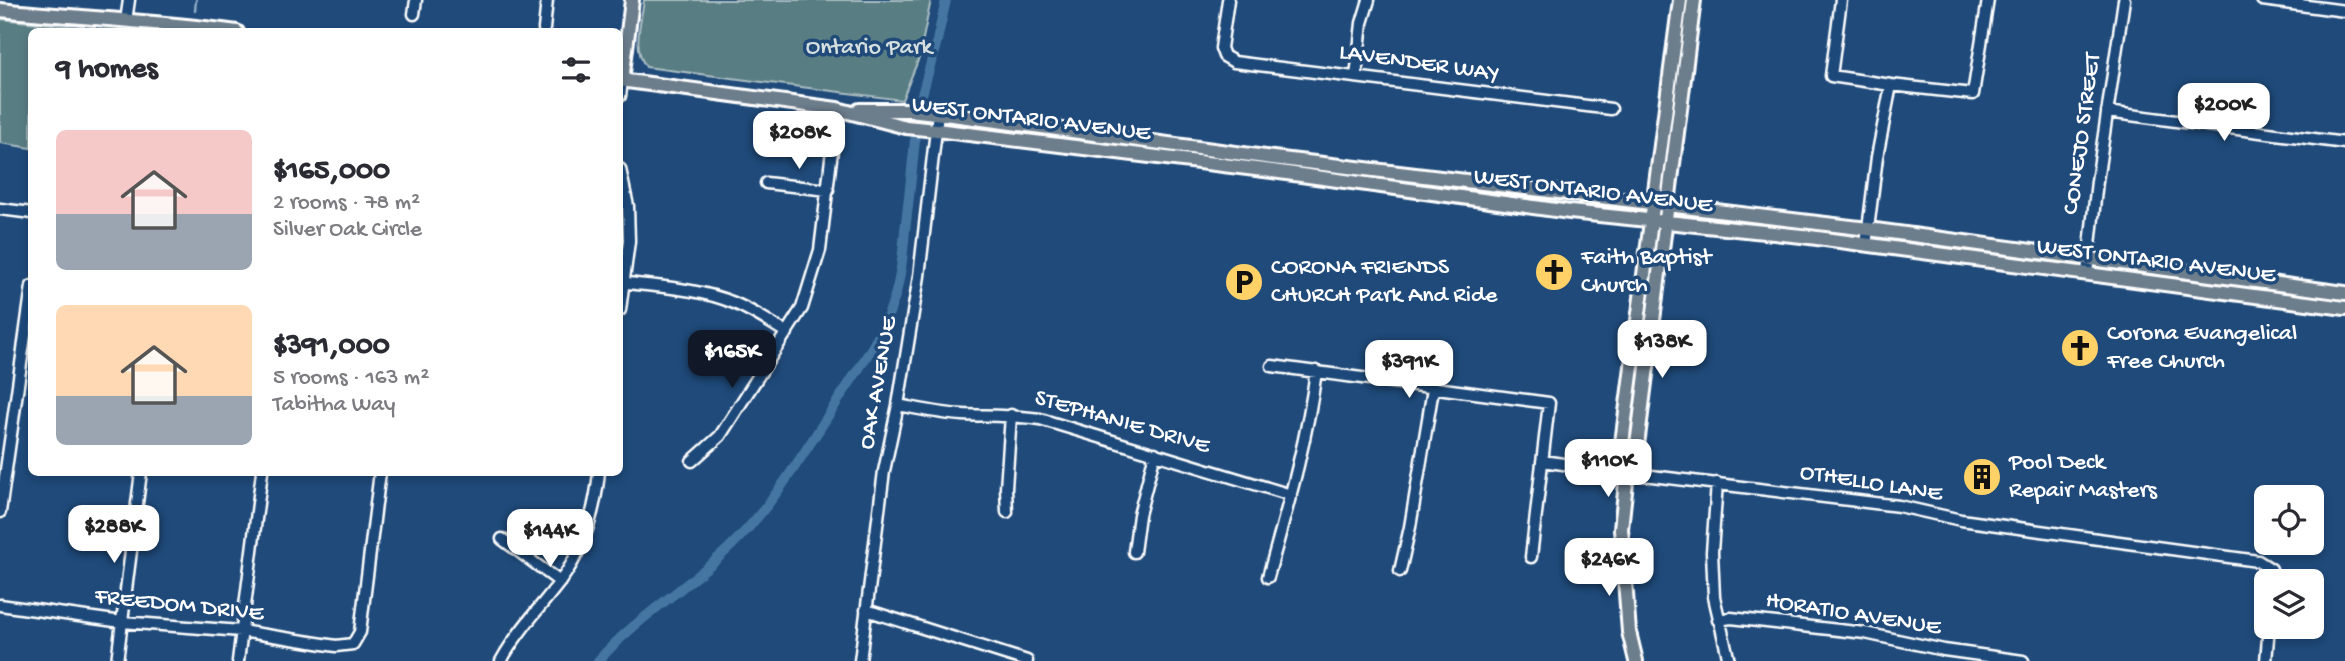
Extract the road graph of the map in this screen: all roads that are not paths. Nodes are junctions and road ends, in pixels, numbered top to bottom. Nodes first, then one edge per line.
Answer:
1 (129, 0) edge
2 (416, 0) edge
3 (547, 0) edge
4 (632, 0) edge
5 (1228, 0) edge
6 (1369, 0) edge
7 (1680, 0) edge
8 (1694, 0) edge
9 (1841, 0) edge
10 (1987, 0) edge
11 (2124, 0) edge
12 (2270, 0) edge
13 (0, 10) edge
14 (2345, 11) edge
15 (414, 14) dead end
16 (126, 21) junction
17 (192, 28) edge
18 (544, 28) edge
19 (623, 66) edge
20 (1356, 77) junction
21 (623, 81) edge
22 (1891, 85) junction
23 (837, 109) junction
24 (1611, 109) dead end
25 (938, 113) junction
26 (2107, 113) junction
27 (936, 130) junction
28 (2345, 143) edge
29 (623, 183) edge
30 (766, 183) dead end
31 (828, 190) junction
32 (1654, 204) junction
33 (1668, 205) junction
34 (0, 209) edge
35 (28, 212) edge
36 (1651, 221) junction
37 (1666, 222) junction
38 (1868, 229) junction
39 (1866, 245) junction
40 (2088, 259) junction
41 (623, 272) edge
42 (2087, 273) junction
43 (623, 282) edge
44 (2345, 293) edge
45 (2345, 308) edge
46 (28, 314) edge
47 (787, 333) junction
48 (1272, 366) dead end
49 (1317, 371) junction
50 (1433, 388) junction
51 (898, 405) junction
52 (1011, 415) junction
53 (1155, 453) junction
54 (1542, 460) junction
55 (692, 461) dead end
56 (1627, 473) junction
57 (140, 476) edge
58 (261, 476) edge
59 (380, 476) edge
60 (599, 476) edge
61 (1717, 483) junction
62 (1291, 495) junction
63 (0, 512) edge
64 (1007, 512) dead end
65 (502, 539) dead end
66 (1134, 552) dead end
67 (1531, 557) dead end
68 (2271, 569) edge
69 (1400, 571) dead end
70 (1268, 577) dead end
71 (560, 582) junction
72 (0, 605) edge
73 (866, 610) junction
74 (1718, 620) junction
75 (122, 622) junction
76 (241, 631) junction
77 (2268, 639) edge
78 (117, 661) edge
79 (238, 661) edge
80 (500, 661) edge
81 (860, 661) edge
82 (1027, 661) edge
83 (1636, 661) edge
84 (1729, 661) edge
85 (2023, 661) edge
86 (2266, 661) edge

1 - 16 street
2 - 15 street
3 - 18 street
4 - 19 main road
5 - 20 street, LAVENDER WAY
6 - 20 street
7 - 32 main road
8 - 33 main road
9 - 22 street
10 - 22 street
11 - 26 street, CONEJO STREET
12 - 14 street
13 - 16 main road
16 - 17 main road
20 - 24 street, LAVENDER WAY
21 - 23 main road, WEST ONTARIO AVENUE
22 - 38 street
23 - 25 main road, WEST ONTARIO AVENUE
23 - 27 main road, WEST ONTARIO AVENUE
23 - 31 street
25 - 27 street, OAK AVENUE
25 - 32 main road, WEST ONTARIO AVENUE
26 - 28 street
26 - 40 street, CONEJO STREET
27 - 36 main road, WEST ONTARIO AVENUE
27 - 51 street, OAK AVENUE
29 - 41 street
30 - 31 street
31 - 47 street
32 - 33 main road, WEST ONTARIO AVENUE
32 - 36 main road
33 - 37 main road
33 - 38 main road, WEST ONTARIO AVENUE
34 - 35 street
36 - 37 main road, WEST ONTARIO AVENUE
36 - 56 main road
37 - 39 main road, WEST ONTARIO AVENUE
37 - 56 main road
38 - 39 street
38 - 40 main road, WEST ONTARIO AVENUE
39 - 42 main road, WEST ONTARIO AVENUE
40 - 42 street, CONEJO STREET
40 - 44 main road, WEST ONTARIO AVENUE
42 - 45 main road, WEST ONTARIO AVENUE
43 - 47 street
46 - 63 street
47 - 55 street
48 - 49 street
49 - 50 street
49 - 62 street
50 - 54 street
50 - 69 street
51 - 52 street, STEPHANIE DRIVE
51 - 73 street, OAK AVENUE
52 - 53 street, STEPHANIE DRIVE
52 - 64 street
53 - 62 street, STEPHANIE DRIVE
53 - 66 street
54 - 56 street, OTHELLO LANE
54 - 67 street
56 - 61 street, OTHELLO LANE
56 - 83 main road
57 - 75 street
58 - 76 street
59 - 76 street, FREEDOM DRIVE
60 - 71 street
61 - 68 street, OTHELLO LANE
61 - 74 street
62 - 70 street
65 - 71 street
71 - 80 street
72 - 75 street, FREEDOM DRIVE
73 - 81 street, OAK AVENUE
73 - 82 street
74 - 84 street
74 - 85 street, HORATIO AVENUE
75 - 76 street, FREEDOM DRIVE
75 - 78 street
76 - 79 street
77 - 86 street

